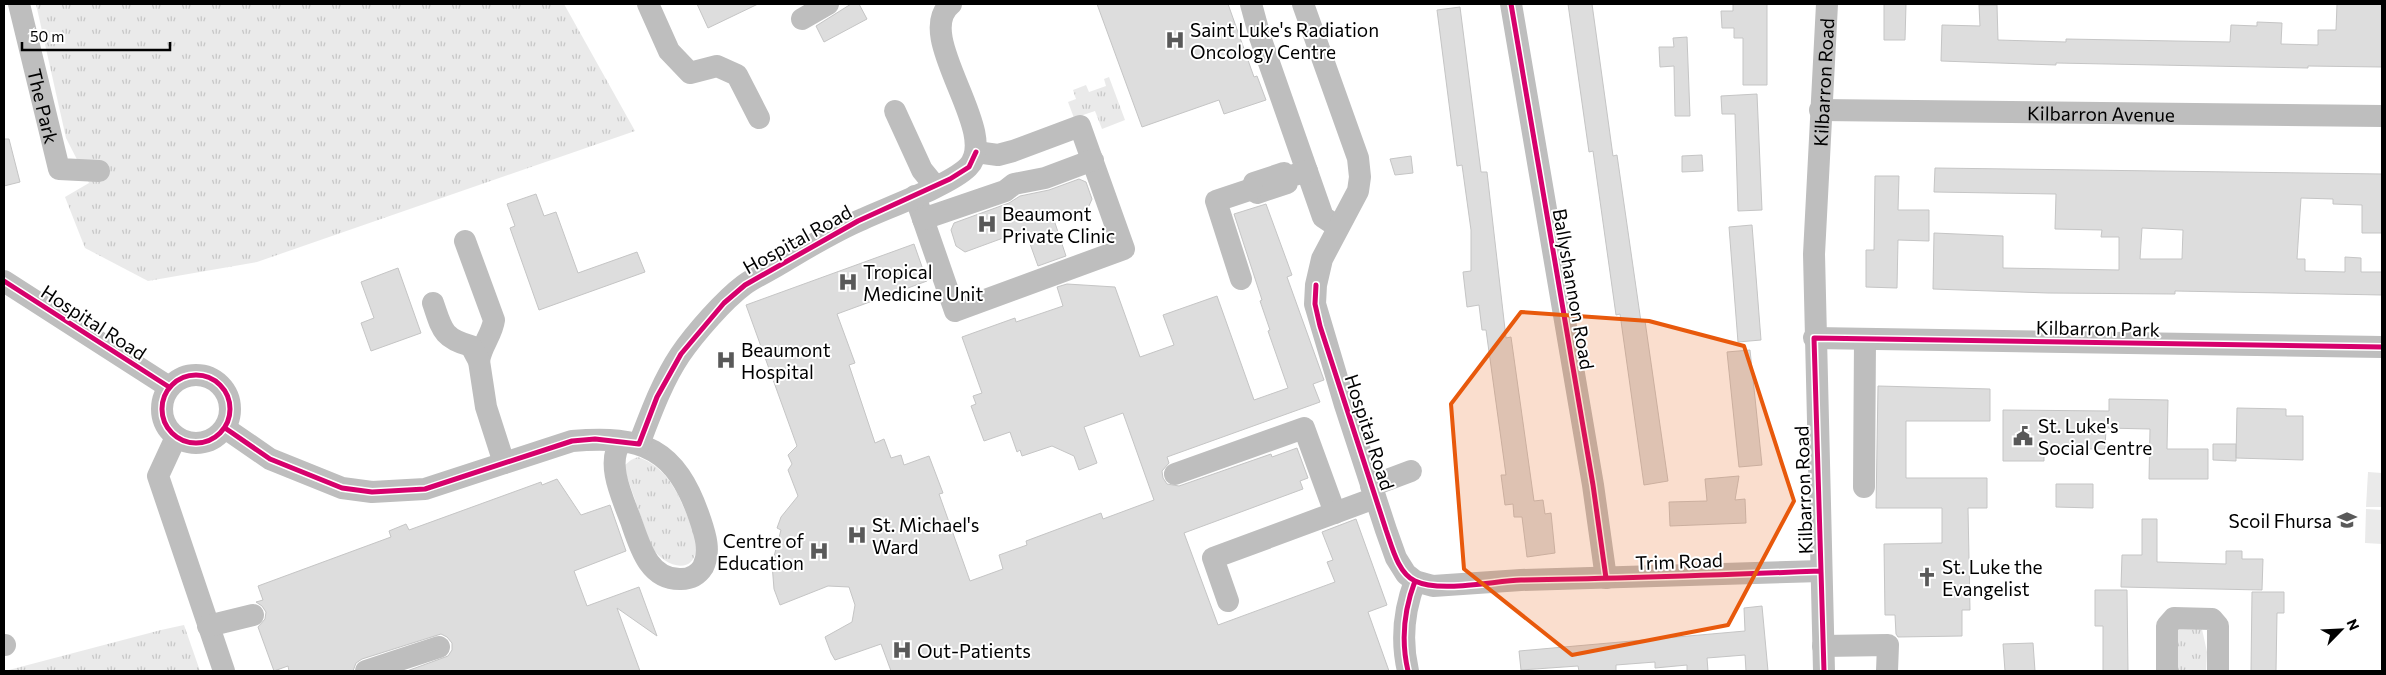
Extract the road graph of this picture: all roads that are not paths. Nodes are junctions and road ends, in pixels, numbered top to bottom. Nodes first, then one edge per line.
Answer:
1 (20, 4) edge
2 (648, 4) edge
3 (828, 4) edge
4 (951, 4) edge
5 (1251, 4) edge
6 (1303, 4) edge
7 (1511, 4) edge
8 (1826, 4) edge
9 (802, 19) dead end
10 (1820, 110) junction
11 (895, 111) dead end
12 (2382, 116) edge
13 (759, 118) dead end
14 (976, 152) junction
15 (1093, 160) junction
16 (99, 171) dead end
17 (1297, 174) junction
18 (935, 186) junction
19 (915, 196) junction
20 (923, 219) junction
21 (1338, 227) junction
22 (465, 241) dead end
23 (1241, 279) dead end
24 (4, 280) edge
25 (433, 303) dead end
26 (1814, 338) junction
27 (1865, 339) junction
28 (2382, 347) edge
29 (479, 361) junction
30 (169, 387) junction
31 (225, 428) junction
32 (176, 437) junction
33 (630, 443) junction
34 (504, 463) junction
35 (1411, 471) dead end
36 (1176, 474) dead end
37 (1864, 487) dead end
38 (1373, 492) junction
39 (1334, 513) junction
40 (1821, 571) junction
41 (1606, 578) junction
42 (1415, 581) junction
43 (1228, 601) dead end
44 (254, 615) dead end
45 (208, 626) junction
46 (438, 646) dead end
47 (1823, 646) junction
48 (224, 671) edge
49 (366, 671) edge
50 (1408, 671) edge
51 (1824, 671) edge
52 (1887, 671) edge
53 (2167, 671) edge
54 (2218, 671) edge

1 - 16 street, The Park
2 - 13 street
3 - 9 street
4 - 14 street
5 - 17 street
6 - 21 street, Hospital Road
7 - 41 street, Ballyshannon Road
8 - 10 street, Kilbarron Road
10 - 12 street, Kilbarron Avenue
10 - 26 street, Kilbarron Road
11 - 18 street
14 - 15 street
14 - 18 street, Hospital Road
15 - 20 street
15 - 20 street
17 - 21 street
17 - 23 street
18 - 19 street, Hospital Road
19 - 20 street
19 - 33 street, Hospital Road
21 - 38 street, Hospital Road
22 - 29 street
24 - 30 street, Hospital Road
25 - 29 street
26 - 27 street, Kilbarron Park
26 - 40 street, Kilbarron Road
27 - 28 street, Kilbarron Park
27 - 37 street
29 - 34 street
30 - 31 street
30 - 32 street
31 - 32 street
31 - 34 street
32 - 45 street
33 - 33 street, Hospital Road
33 - 34 street
35 - 38 street
36 - 39 street
38 - 39 street
38 - 42 street, Hospital Road
39 - 43 street
40 - 41 street, Trim Road
40 - 47 street, Kilbarron Road
41 - 42 street, Trim Road
42 - 50 street
44 - 45 street
45 - 48 street
46 - 49 street
47 - 51 street, Kilbarron Road
47 - 52 street
53 - 54 street

